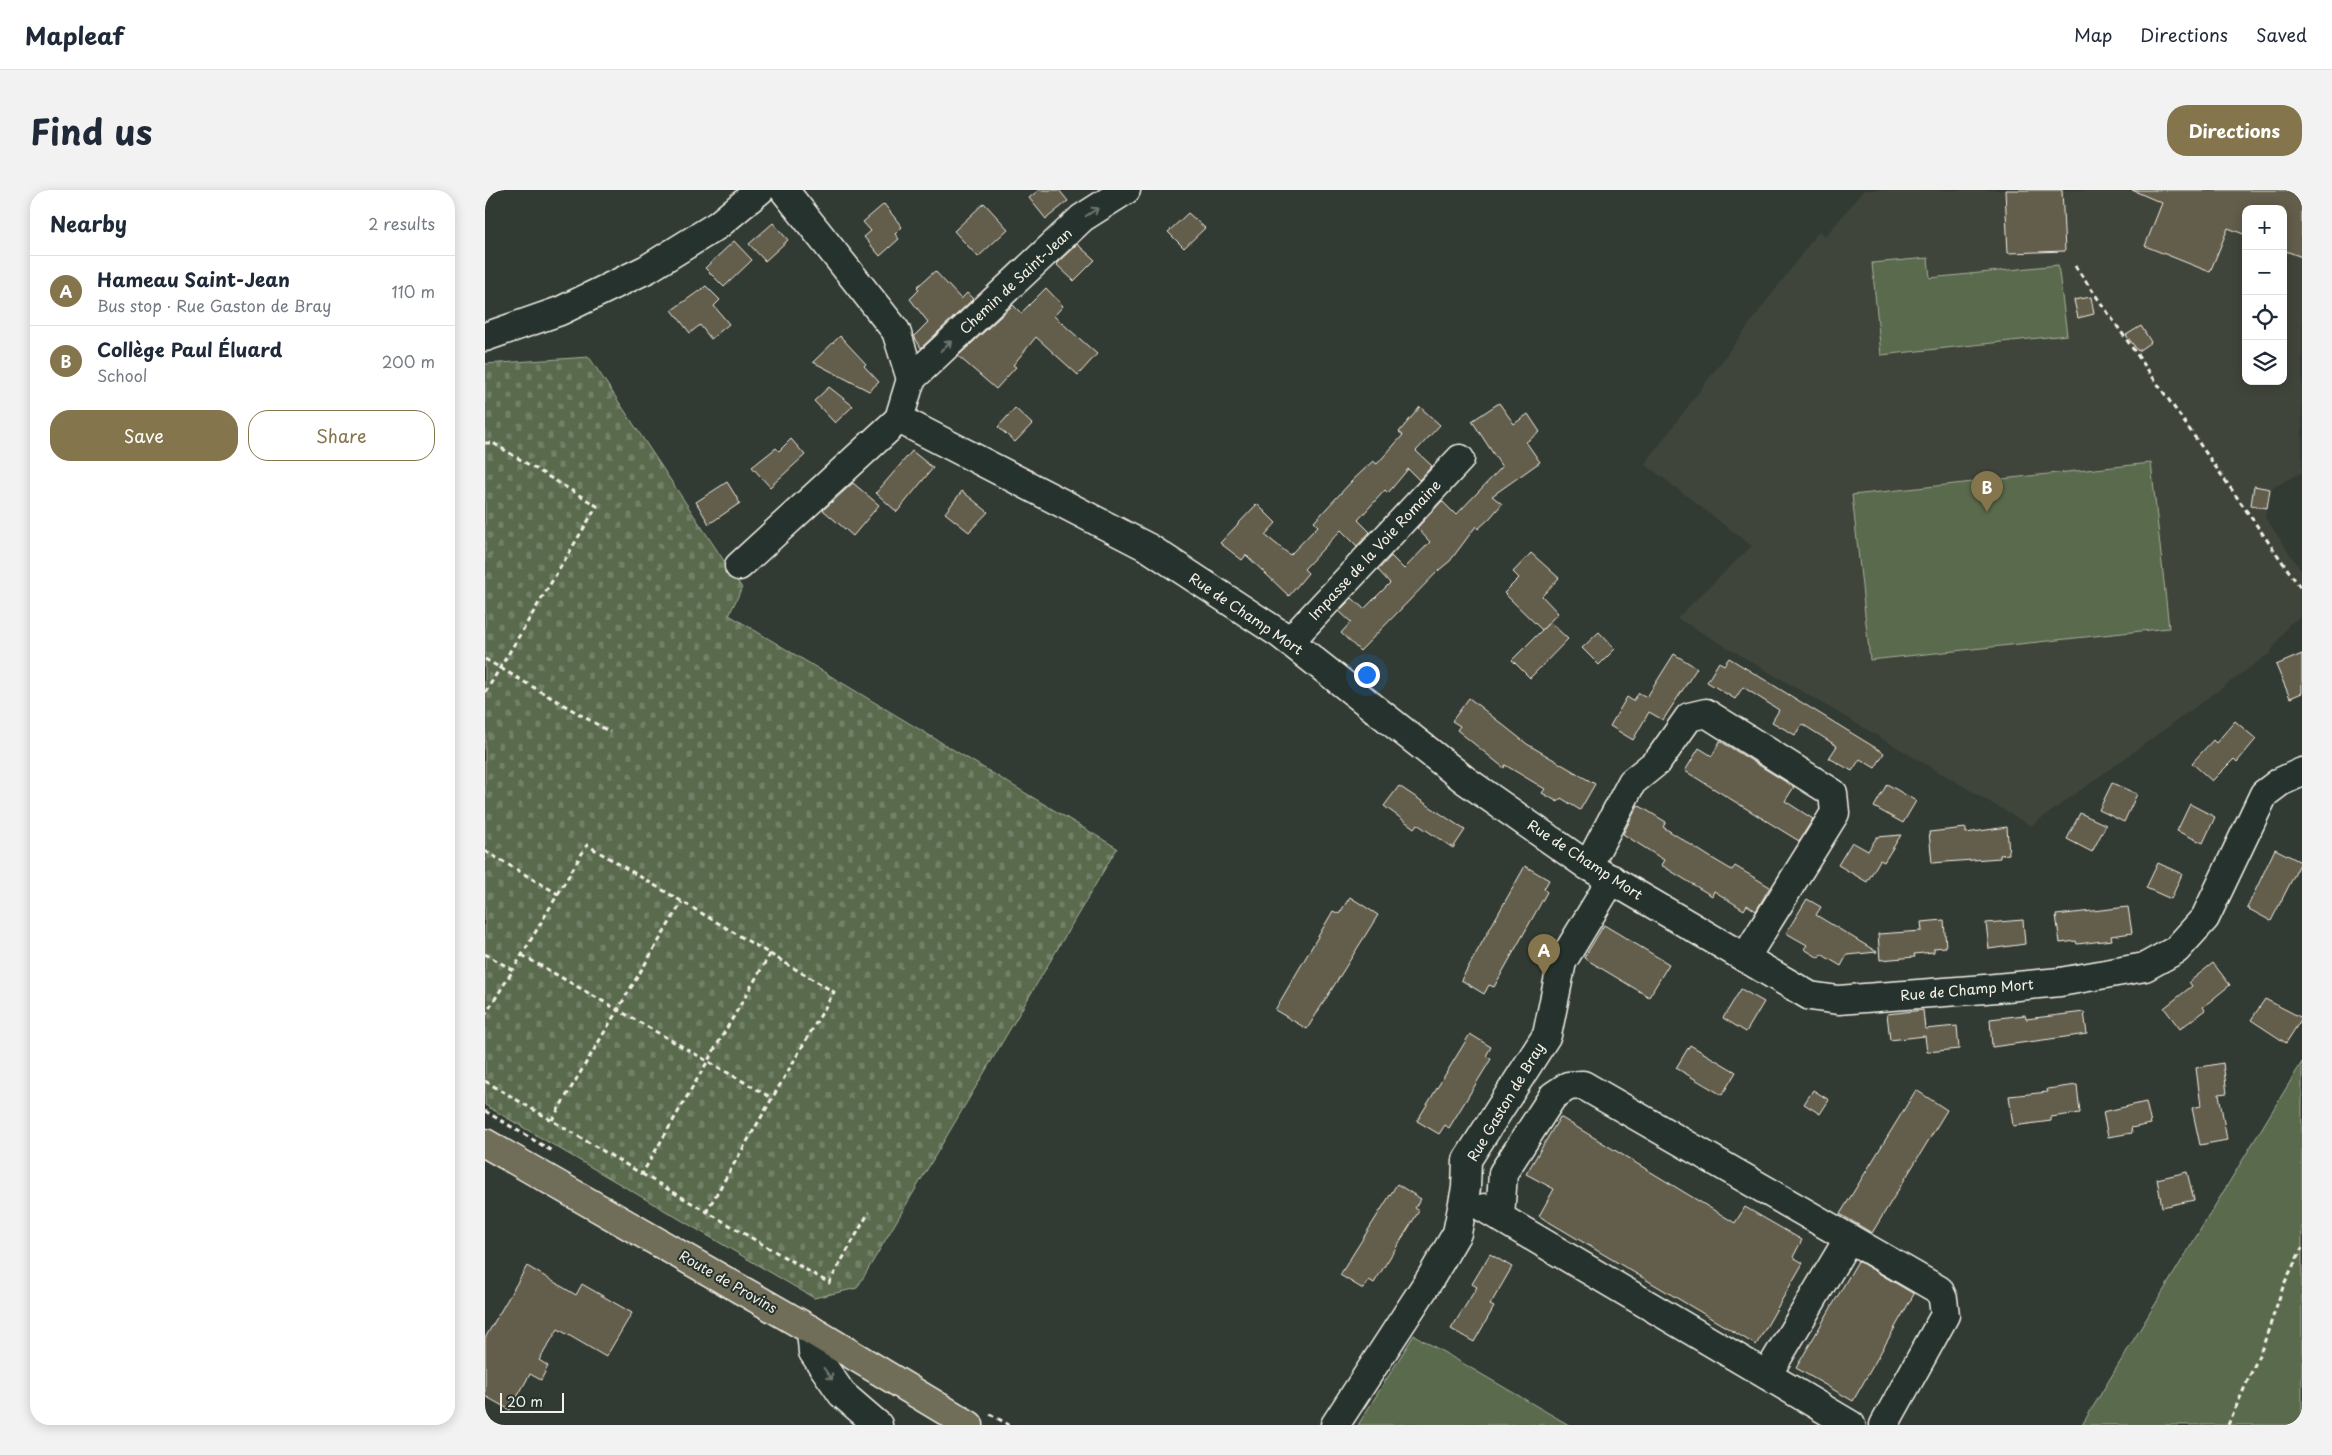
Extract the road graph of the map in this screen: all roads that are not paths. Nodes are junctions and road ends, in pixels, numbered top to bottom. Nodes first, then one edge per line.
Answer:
1 (735, 190) edge
2 (760, 190) edge
3 (784, 190) edge
4 (1126, 190) edge
5 (485, 320) edge
6 (532, 320) junction
7 (485, 337) edge
8 (911, 379) junction
9 (899, 419) junction
10 (1461, 459) dead end
11 (739, 566) dead end
12 (1290, 641) junction
13 (2302, 772) edge
14 (1588, 866) junction
15 (1612, 879) junction
16 (1745, 958) junction
17 (485, 1143) edge
18 (1464, 1197) junction
19 (1500, 1217) junction
20 (1849, 1238) junction
21 (811, 1330) junction
22 (1767, 1376) junction
23 (878, 1425) edge
24 (969, 1425) edge
25 (1335, 1425) edge
26 (1851, 1425) edge
27 (1884, 1425) edge

1 - 6 street
2 - 6 street
3 - 8 street
8 -> 4 street, Chemin de Saint-Jean
5 - 6 street
6 - 7 street
8 - 9 street
9 - 11 street
9 - 12 street, Rue de Champ Mort
10 - 12 street, Impasse de la Voie Romaine
12 - 14 street, Rue de Champ Mort
13 - 16 street, Rue de Champ Mort
14 - 15 street, Rue de Champ Mort
14 - 16 street
15 - 16 street, Rue de Champ Mort
15 - 18 street, Rue Gaston de Bray
17 - 21 main road, Route de Provins
18 - 19 street
18 - 25 street, Rue Gaston de Bray
19 - 20 street
19 - 22 street
20 - 22 street
20 - 27 street
21 -> 23 street
21 - 24 main road, Route de Provins
22 - 26 street

